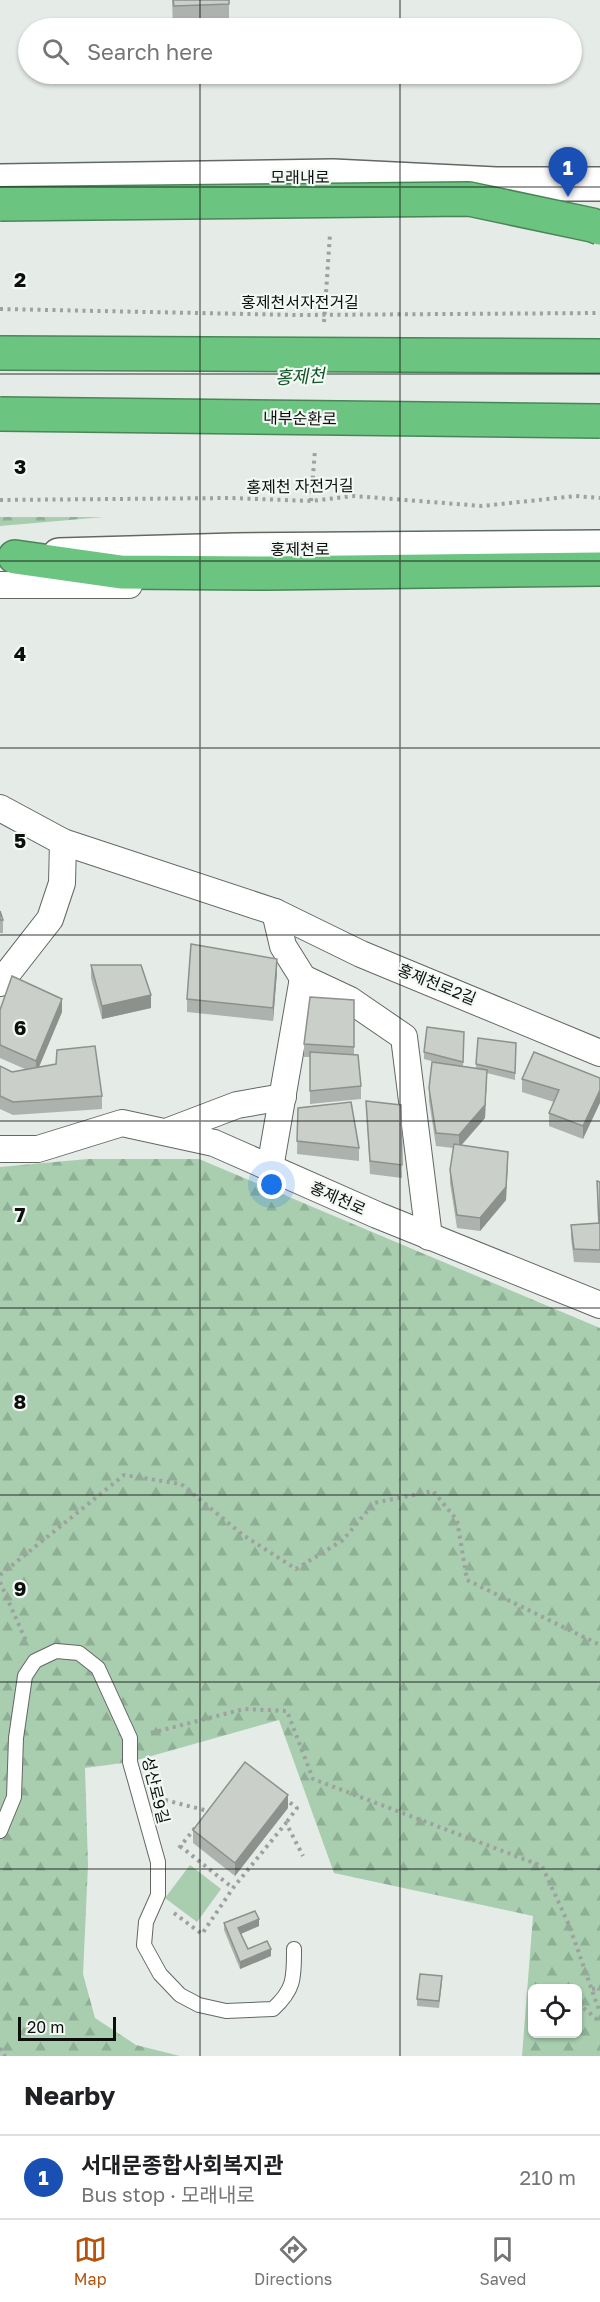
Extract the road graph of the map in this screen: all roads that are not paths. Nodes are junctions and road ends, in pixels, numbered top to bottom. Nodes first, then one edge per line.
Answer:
1 (0, 181) edge
2 (600, 184) edge
3 (0, 204) edge
4 (600, 228) edge
5 (0, 353) edge
6 (600, 356) edge
7 (0, 414) edge
8 (600, 421) edge
9 (600, 547) edge
10 (5, 566) edge
11 (600, 569) edge
12 (600, 585) edge
13 (0, 808) edge
14 (63, 842) junction
15 (275, 912) junction
16 (303, 978) junction
17 (0, 983) edge
18 (600, 1053) edge
19 (283, 1097) junction
20 (166, 1132) junction
21 (0, 1149) edge
22 (270, 1168) junction
23 (429, 1237) junction
24 (600, 1305) edge
25 (0, 1831) edge
26 (294, 1949) dead end

1 - 2 main road, 모래내로
3 - 4 highway, bridge
5 - 6 highway, bridge
7 - 8 highway, 내부순환로, bridge
9 - 10 main road, 홍제천로
10 - 11 highway
10 - 12 street
13 - 14 street, 홍제천로2길
14 - 15 street, 홍제천로2길
14 - 17 street
15 - 16 street
15 - 18 street, 홍제천로2길
16 - 19 street
16 - 23 street
19 - 20 street
19 - 22 street
20 - 21 street, 홍제천로
20 - 22 street, 홍제천로
22 - 23 street, 홍제천로
23 - 24 street, 홍제천로
25 - 26 lane, 성산로9길

